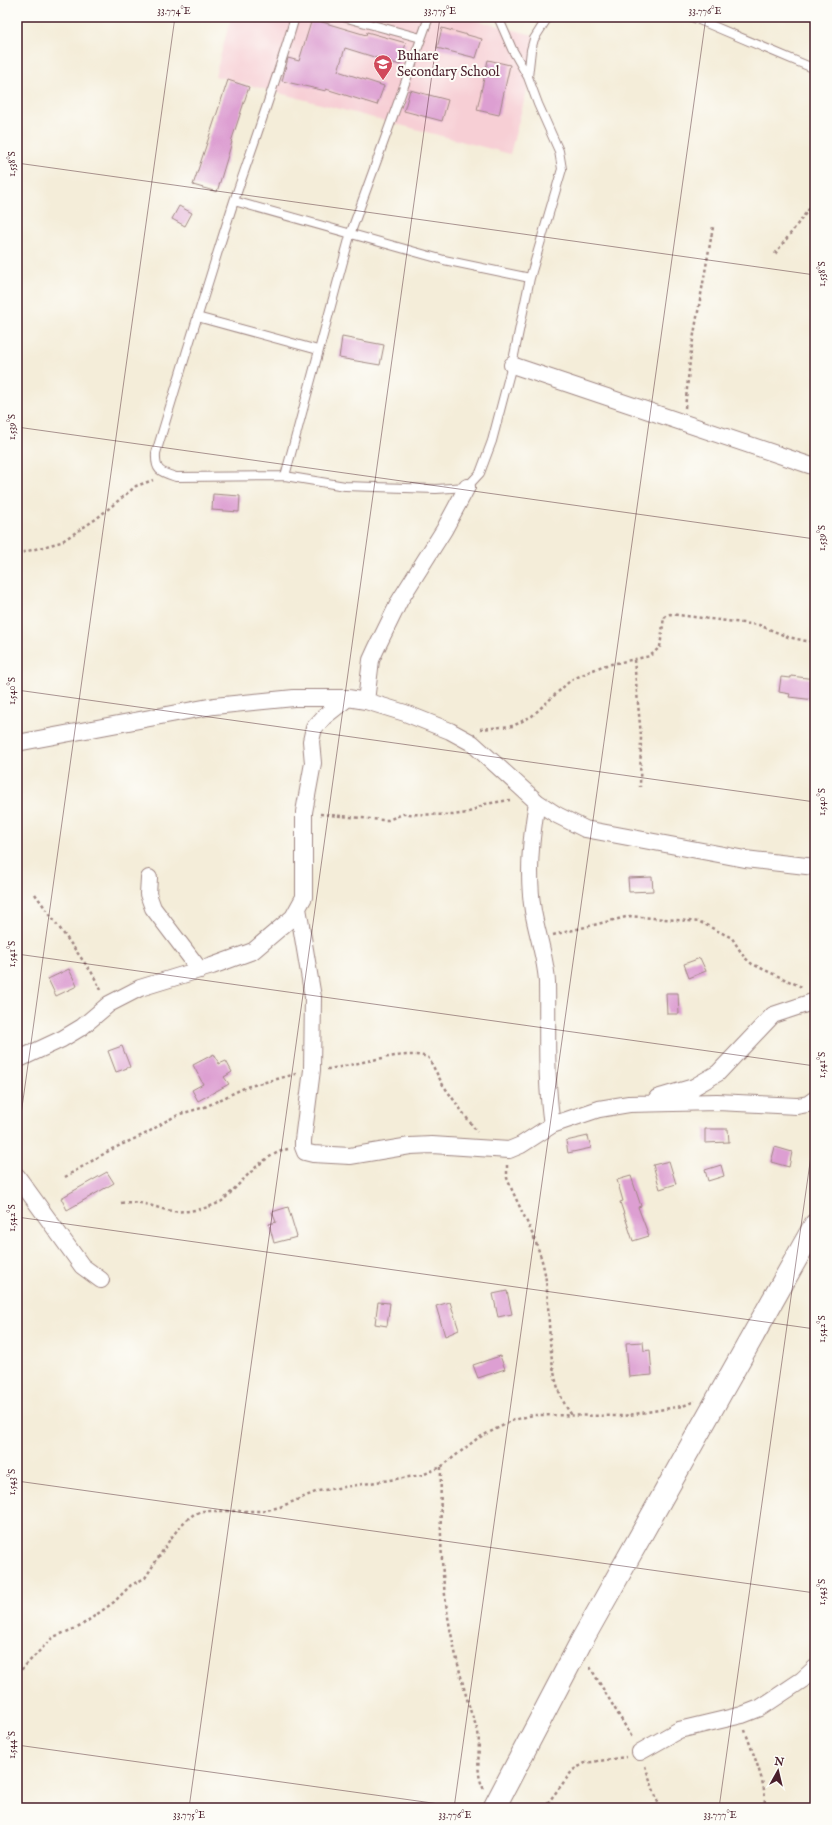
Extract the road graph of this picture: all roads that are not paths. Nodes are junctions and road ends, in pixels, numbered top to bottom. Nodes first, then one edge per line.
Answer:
1 (295, 17) edge
2 (343, 17) edge
3 (429, 17) edge
4 (498, 17) edge
5 (548, 17) edge
6 (692, 17) edge
7 (421, 38) junction
8 (815, 69) edge
9 (528, 77) junction
10 (234, 201) junction
11 (350, 232) junction
12 (530, 278) junction
13 (197, 317) junction
14 (318, 350) junction
15 (512, 365) junction
16 (815, 467) edge
17 (285, 476) junction
18 (467, 487) junction
19 (348, 698) junction
20 (366, 701) junction
21 (17, 742) edge
22 (535, 800) junction
23 (815, 867) edge
24 (149, 878) dead end
25 (298, 908) junction
26 (200, 970) junction
27 (812, 996) edge
28 (17, 1060) edge
29 (815, 1100) edge
30 (629, 1104) junction
31 (552, 1125) junction
32 (17, 1176) edge
33 (815, 1225) edge
34 (101, 1280) dead end
35 (815, 1668) edge
36 (640, 1752) road end
37 (496, 1804) edge

1 - 10 lane
2 - 7 lane
3 - 7 lane
4 - 9 lane
5 - 9 lane
6 - 8 lane
7 - 11 lane
9 - 12 lane
10 - 11 lane
10 - 13 lane
11 - 12 lane
11 - 14 lane
12 - 15 lane
13 - 14 lane
13 - 17 lane
14 - 17 lane
15 - 16 street
15 - 18 lane
17 - 18 lane
18 - 20 street
19 - 20 street
19 - 21 street
19 - 25 street
20 - 22 street
22 - 23 street
22 - 31 street
24 - 26 street
25 - 26 street
25 - 31 street
26 - 28 street
27 - 30 street
29 - 30 street
30 - 31 street
32 - 34 street
33 - 37 main road
35 - 36 street

